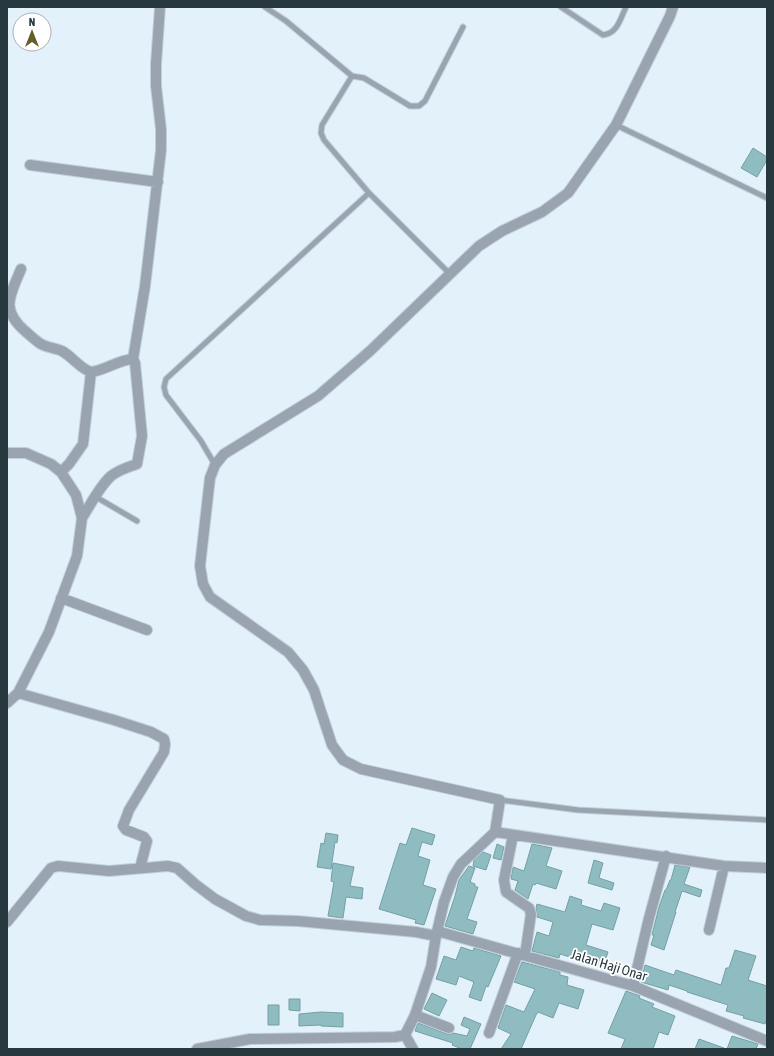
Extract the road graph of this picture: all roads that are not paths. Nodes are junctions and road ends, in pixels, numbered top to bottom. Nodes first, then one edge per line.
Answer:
1 (160, 7) edge
2 (265, 7) edge
3 (561, 7) edge
4 (626, 7) edge
5 (673, 7) edge
6 (463, 27) dead end
7 (352, 76) junction
8 (616, 125) junction
9 (30, 165) dead end
10 (158, 182) junction
11 (369, 192) junction
12 (767, 198) edge
13 (21, 269) dead end
14 (450, 273) junction
15 (133, 359) junction
16 (91, 372) junction
17 (7, 453) edge
18 (215, 465) junction
19 (61, 472) junction
20 (96, 497) junction
21 (82, 518) junction
22 (137, 521) dead end
23 (61, 598) junction
24 (147, 630) dead end
25 (18, 693) junction
26 (7, 703) edge
27 (500, 800) junction
28 (767, 820) edge
29 (495, 832) junction
30 (513, 835) junction
31 (666, 856) junction
32 (724, 866) junction
33 (140, 868) junction
34 (767, 868) edge
35 (7, 922) edge
36 (710, 930) dead end
37 (437, 934) junction
38 (521, 954) junction
39 (633, 986) junction
40 (415, 1015) junction
41 (449, 1028) dead end
42 (488, 1033) dead end
43 (405, 1035) junction
44 (764, 1043) edge
45 (197, 1049) edge
46 (413, 1049) edge

1 - 10 street
2 - 7 lane
3 - 4 lane
5 - 8 street
6 - 7 lane
7 - 11 lane
8 - 12 lane
8 - 14 street
9 - 10 street
10 - 15 street
11 - 14 lane
11 - 18 lane
13 - 16 street
14 - 18 street
15 - 16 street
15 - 20 street
16 - 19 street
17 - 19 street
18 - 27 street
19 - 21 street
20 - 21 street
20 - 22 lane
21 - 23 street
23 - 24 street
23 - 25 street
25 - 26 street
25 - 33 street
27 - 28 lane
27 - 29 street
29 - 30 street
29 - 37 street
30 - 31 street
30 - 38 street
31 - 32 street
31 - 39 street
32 - 34 street
32 - 36 street
33 - 35 street, Jalan Haji Onar
33 - 37 street, Jalan Haji Onar
37 - 38 street, Jalan Haji Onar
37 - 40 street
38 - 39 street, Jalan Haji Onar
38 - 42 street
39 - 44 street, Jalan Haji Onar
40 - 41 street
40 - 43 street
43 - 45 street
43 - 46 street

